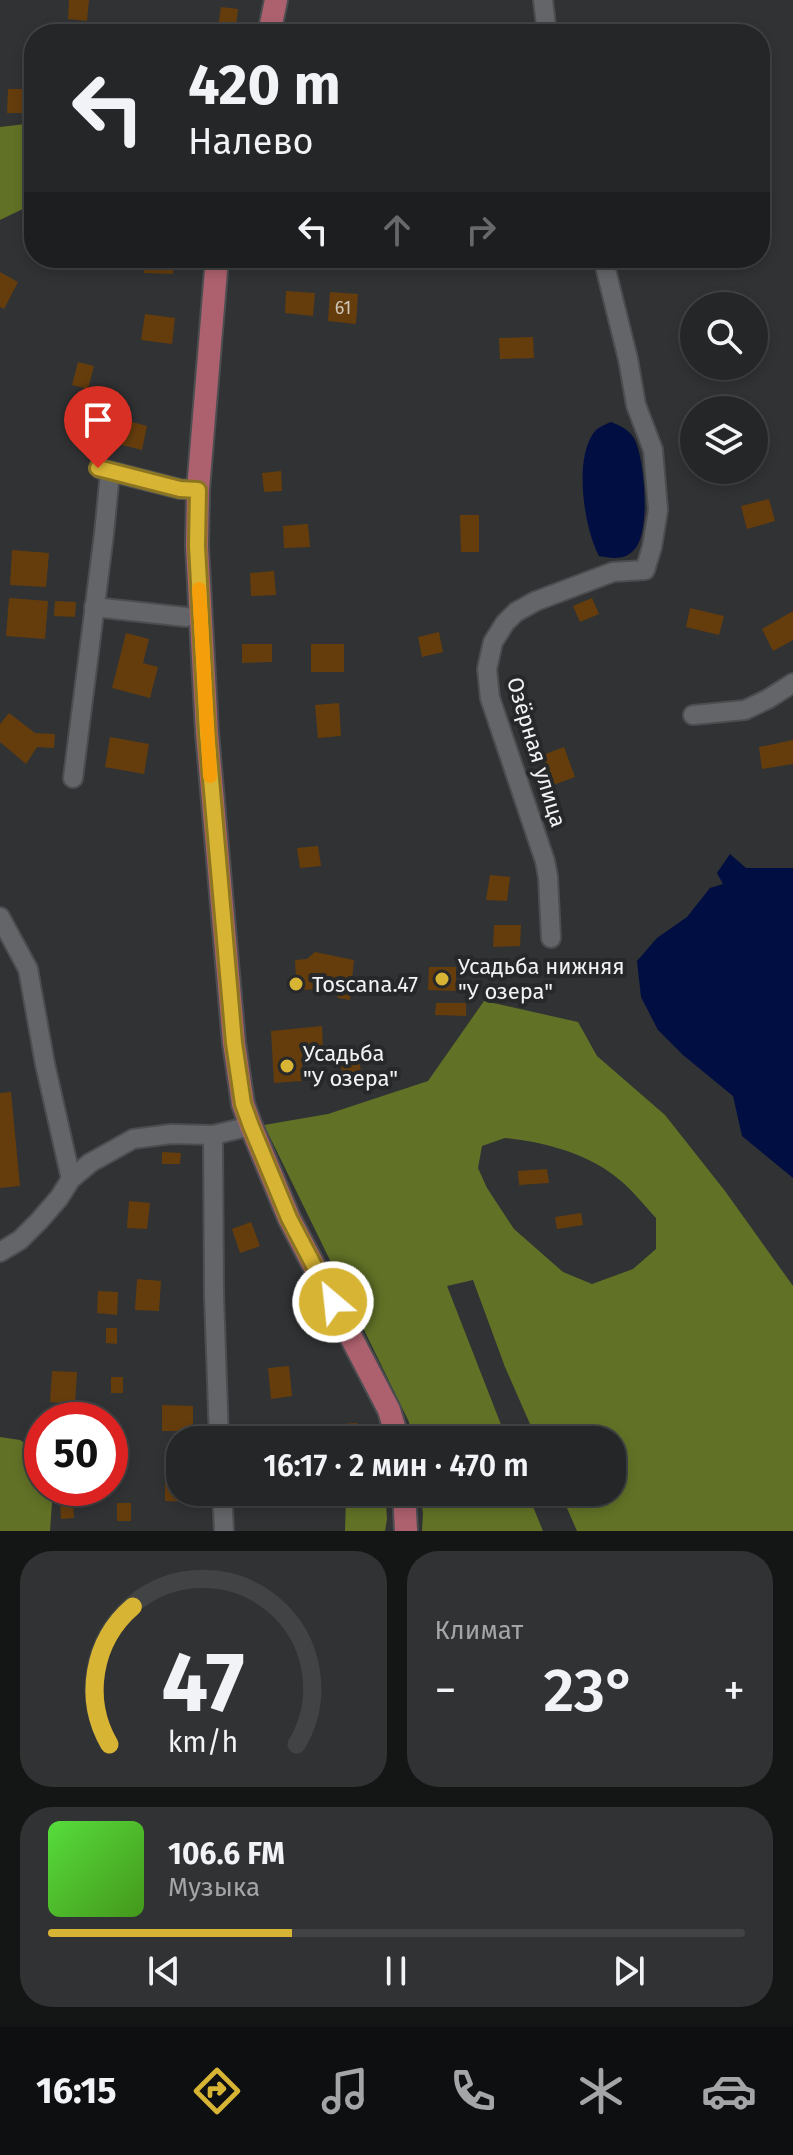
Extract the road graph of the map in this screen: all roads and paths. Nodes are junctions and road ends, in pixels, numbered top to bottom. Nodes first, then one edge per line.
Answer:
1 (276, 0) edge
2 (543, 0) edge
3 (271, 24) edge
4 (546, 24) edge
5 (216, 268) edge
6 (605, 268) edge
7 (198, 490) junction
8 (94, 607) junction
9 (186, 617) dead end
10 (793, 683) edge
11 (693, 715) dead end
12 (73, 778) dead end
13 (0, 917) edge
14 (551, 938) dead end
15 (251, 1126) junction
16 (213, 1135) junction
17 (71, 1179) junction
18 (0, 1252) edge
19 (219, 1426) edge
20 (394, 1426) edge
21 (223, 1506) edge
22 (405, 1506) edge
23 (224, 1531) edge
24 (406, 1531) edge

1 - 3 main road
2 - 4 street
5 - 7 main road
6 - 14 street, Озёрная улица
7 - 8 street
7 - 15 main road
8 - 9 street
8 - 12 street
10 - 11 street
13 - 17 street
15 - 16 street
15 - 20 main road
16 - 17 street
16 - 19 street
17 - 18 street
21 - 23 street
22 - 24 main road

